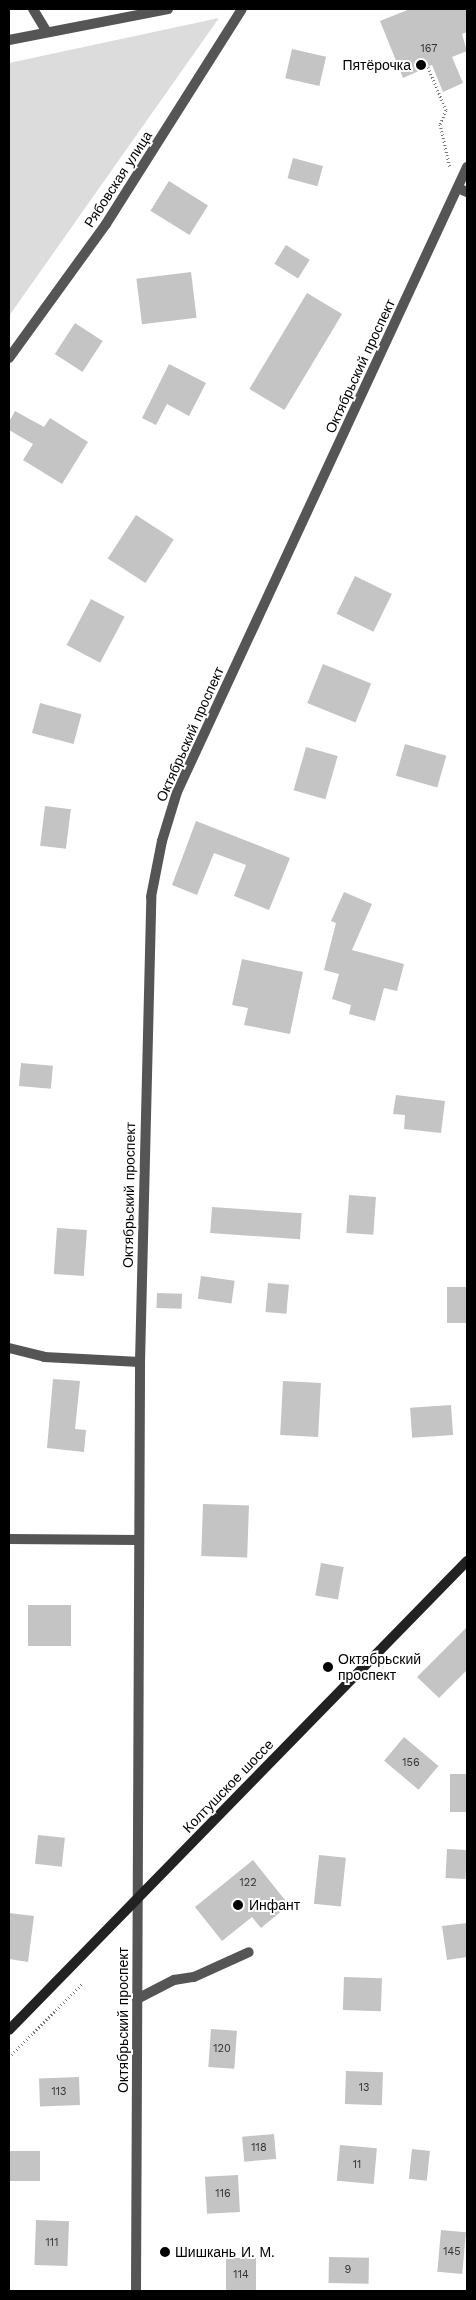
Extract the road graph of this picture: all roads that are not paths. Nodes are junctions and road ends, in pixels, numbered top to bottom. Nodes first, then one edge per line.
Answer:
1 (33, 9) edge
2 (168, 9) edge
3 (242, 9) edge
4 (46, 31) junction
5 (9, 40) edge
6 (467, 167) edge
7 (462, 190) edge
8 (9, 358) edge
9 (9, 1348) edge
10 (140, 1362) junction
11 (9, 1539) edge
12 (139, 1540) junction
13 (467, 1561) edge
14 (137, 1900) junction
15 (249, 1952) dead end
16 (137, 1999) junction
17 (9, 2030) edge
18 (136, 2291) edge

1 - 4 street
2 - 4 street
3 - 8 street, Рябовская улица
4 - 5 street
6 - 7 street, Октябрьский проспект
7 - 10 street, Октябрьский проспект
9 - 10 street
10 - 12 street, Октябрьский проспект
11 - 12 street
12 - 14 street, Октябрьский проспект
13 - 14 main road, Колтушское шоссе
14 - 16 street, Октябрьский проспект
14 - 17 main road, Колтушское шоссе
15 - 16 street
16 - 18 street, Октябрьский проспект

